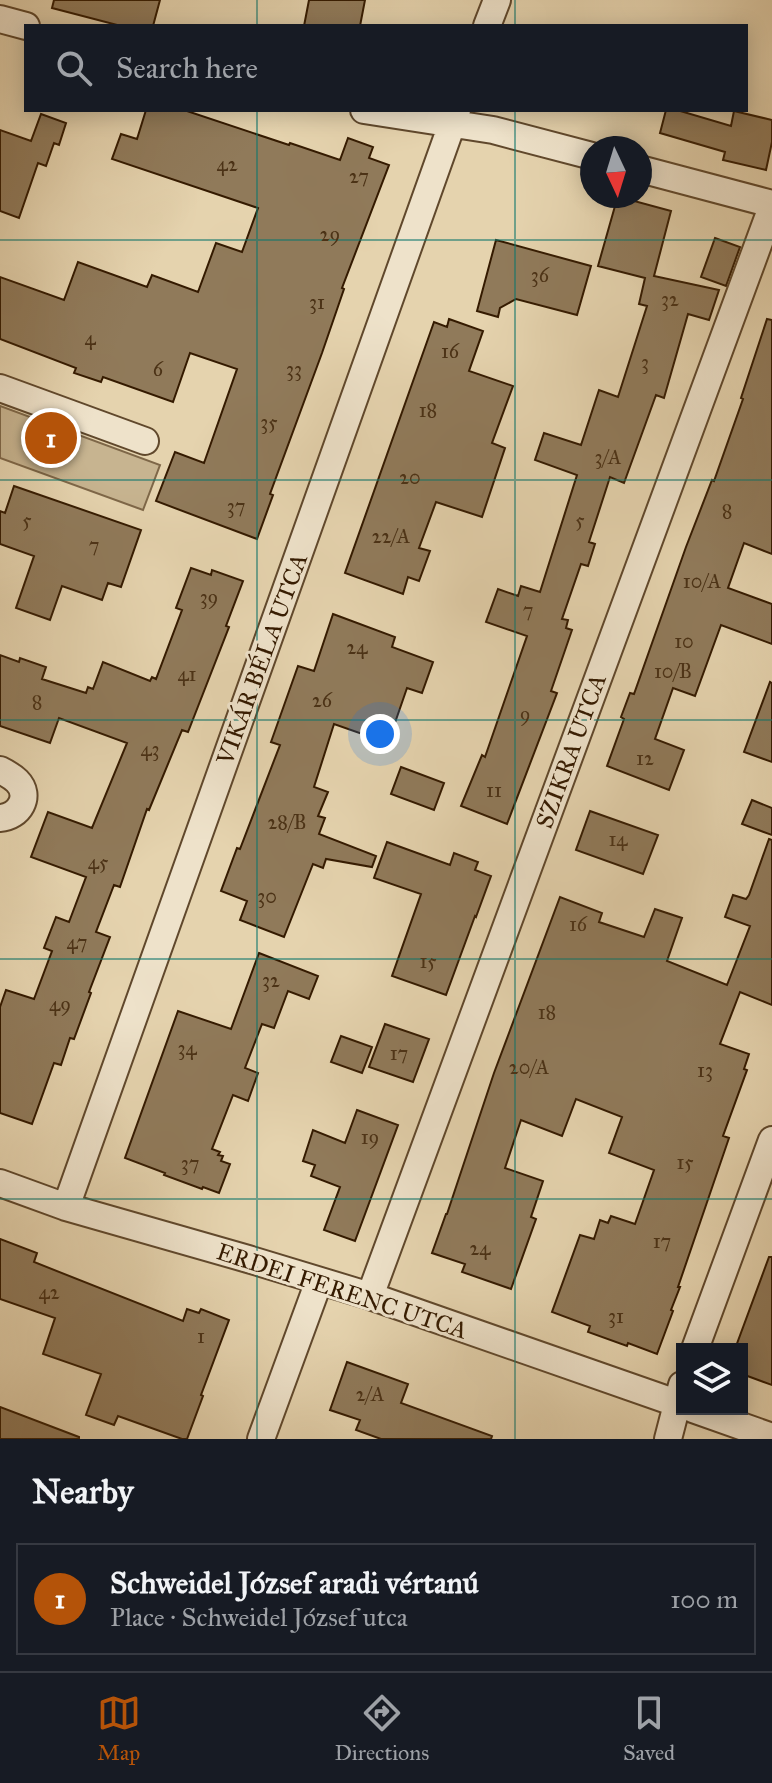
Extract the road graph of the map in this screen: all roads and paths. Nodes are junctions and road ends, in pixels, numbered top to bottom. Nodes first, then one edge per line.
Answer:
1 (497, 0) edge
2 (0, 19) edge
3 (488, 24) edge
4 (24, 25) edge
5 (375, 112) edge
6 (454, 117) edge
7 (580, 153) edge
8 (652, 172) edge
9 (772, 205) edge
10 (0, 388) edge
11 (145, 441) dead end
12 (0, 770) edge
13 (0, 818) edge
14 (772, 1140) edge
15 (0, 1183) edge
16 (66, 1207) junction
17 (319, 1281) junction
18 (370, 1296) junction
19 (697, 1343) edge
20 (676, 1398) edge
21 (678, 1415) edge
22 (718, 1415) edge
23 (772, 1437) edge
24 (261, 1439) edge
25 (668, 1439) edge

1 - 3 street
2 - 4 street
5 - 6 street
6 - 7 street
6 - 16 street, VIKÁR BÉLA UTCA
8 - 9 street
9 - 18 street, SZIKRA UTCA
10 - 11 street
12 - 13 street
14 - 19 street
15 - 16 street, ERDEI FERENC UTCA
16 - 17 street, ERDEI FERENC UTCA
17 - 18 street, ERDEI FERENC UTCA
17 - 24 street
18 - 20 street, ERDEI FERENC UTCA
21 - 25 street
22 - 23 street, ERDEI FERENC UTCA

